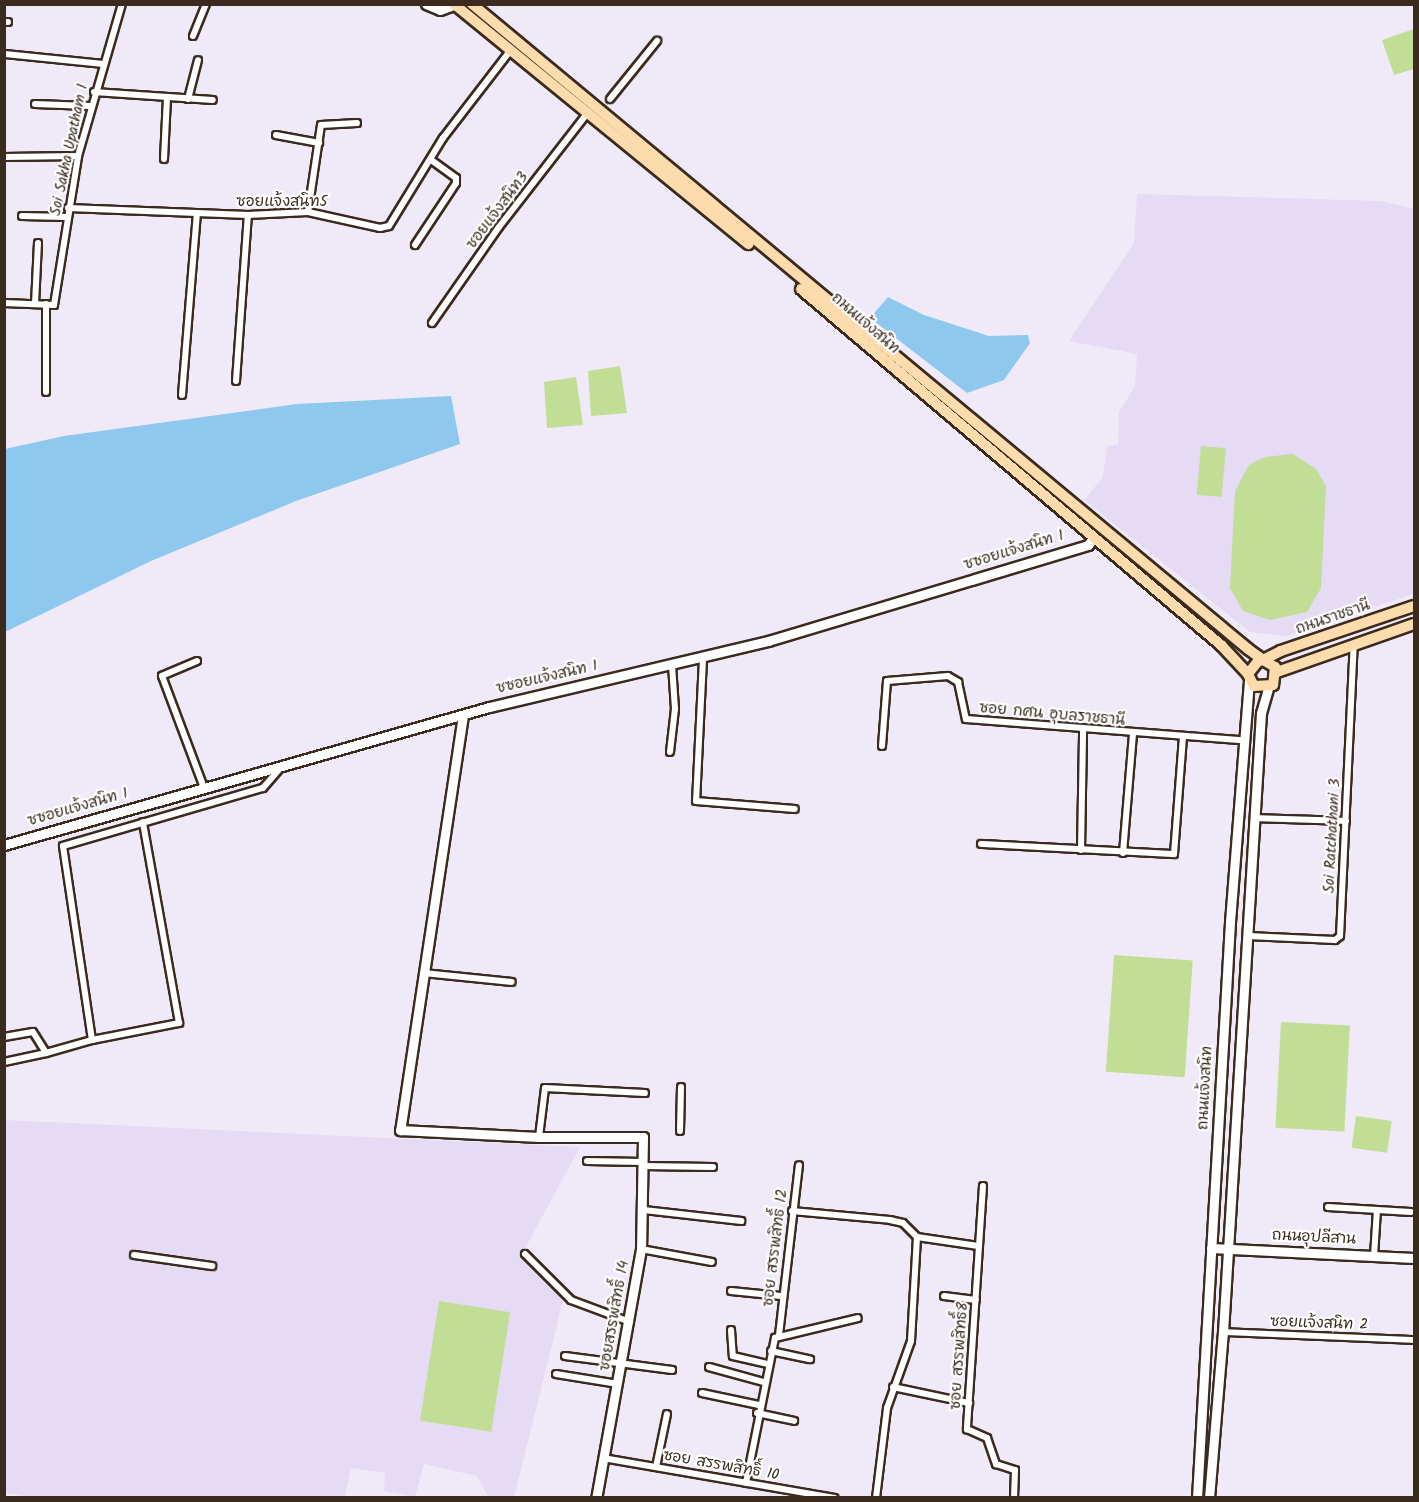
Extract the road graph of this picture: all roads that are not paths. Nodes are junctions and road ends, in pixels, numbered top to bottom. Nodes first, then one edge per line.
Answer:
1 (122, 4) edge
2 (206, 4) edge
3 (426, 4) edge
4 (472, 4) edge
5 (454, 5) edge
6 (193, 36) dead end
7 (657, 41) dead end
8 (510, 51) junction
9 (5, 54) edge
10 (198, 60) dead end
11 (103, 64) junction
12 (93, 92) junction
13 (167, 98) junction
14 (188, 99) junction
15 (610, 99) dead end
16 (213, 100) dead end
17 (34, 104) dead end
18 (90, 106) junction
19 (586, 115) junction
20 (357, 123) dead end
21 (276, 135) dead end
22 (319, 143) junction
23 (78, 156) junction
24 (4, 157) edge
25 (164, 159) dead end
26 (431, 160) junction
27 (68, 208) junction
28 (308, 212) junction
29 (197, 214) junction
30 (248, 215) junction
31 (22, 216) dead end
32 (66, 217) junction
33 (38, 243) dead end
34 (415, 245) dead end
35 (4, 303) edge
36 (35, 304) junction
37 (46, 304) junction
38 (432, 323) dead end
39 (236, 381) dead end
40 (46, 392) dead end
41 (182, 395) dead end
42 (1093, 538) junction
43 (1414, 606) edge
44 (1414, 624) edge
45 (1352, 628) junction
46 (1354, 644) junction
47 (703, 659) junction
48 (1263, 660) junction
49 (197, 661) dead end
50 (672, 665) junction
51 (1277, 672) junction
52 (1249, 678) junction
53 (1268, 688) junction
54 (463, 715) junction
55 (1083, 730) junction
56 (1133, 734) junction
57 (1183, 737) junction
58 (1242, 740) junction
59 (882, 746) dead end
60 (670, 752) dead end
61 (283, 765) junction
62 (204, 788) junction
63 (795, 809) dead end
64 (1255, 818) junction
65 (1346, 821) junction
66 (142, 822) junction
67 (981, 844) dead end
68 (4, 845) edge
69 (1081, 850) junction
70 (1123, 853) junction
71 (1232, 900) junction
72 (1250, 901) junction
73 (1248, 936) junction
74 (424, 973) junction
75 (512, 982) dead end
76 (4, 1037) edge
77 (92, 1040) junction
78 (46, 1053) junction
79 (4, 1062) edge
80 (681, 1087) dead end
81 (645, 1093) dead end
82 (680, 1131) dead end
83 (539, 1137) junction
84 (587, 1161) dead end
85 (643, 1164) junction
86 (799, 1165) dead end
87 (713, 1167) dead end
88 (983, 1186) dead end
89 (1328, 1207) dead end
90 (644, 1210) junction
91 (1377, 1210) junction
92 (792, 1211) junction
93 (1411, 1212) dead end
94 (741, 1221) dead end
95 (916, 1237) junction
96 (978, 1246) junction
97 (1211, 1248) junction
98 (641, 1249) junction
99 (1228, 1249) junction
100 (525, 1254) dead end
101 (134, 1255) dead end
102 (1374, 1256) junction
103 (1414, 1258) edge
104 (712, 1262) dead end
105 (212, 1266) dead end
106 (731, 1291) dead end
107 (781, 1296) junction
108 (944, 1296) dead end
109 (976, 1300) junction
110 (858, 1318) dead end
111 (630, 1322) junction
112 (731, 1330) dead end
113 (1223, 1332) junction
114 (779, 1335) junction
115 (1414, 1340) edge
116 (771, 1351) junction
117 (565, 1356) dead end
118 (810, 1359) dead end
119 (768, 1364) junction
120 (622, 1365) junction
121 (709, 1367) dead end
122 (672, 1370) dead end
123 (555, 1374) dead end
124 (764, 1382) junction
125 (619, 1384) junction
126 (893, 1387) junction
127 (702, 1394) dead end
128 (969, 1403) junction
129 (759, 1405) junction
130 (667, 1413) dead end
131 (757, 1413) junction
132 (795, 1421) dead end
133 (603, 1458) junction
134 (656, 1467) junction
135 (746, 1483) junction
136 (596, 1497) edge
137 (835, 1497) edge
138 (876, 1497) edge
139 (1014, 1497) edge
140 (1197, 1497) edge
141 (1209, 1497) edge

1 - 11 street, Soi Sakha Upatham 1
2 - 6 street
3 - 5 street
4 - 48 main road, ถนนแจ้งสนิท
5 - 8 main road, ถนนแจ้งสนิท
7 - 15 street
8 - 19 main road, ถนนแจ้งสนิท
8 - 26 street, ซอยแจ้งสนิท5
9 - 11 street
10 - 14 street
11 - 12 street, Soi Sakha Upatham 1
12 - 13 street
12 - 18 street, Soi Sakha Upatham 1
13 - 14 street
13 - 25 street
14 - 16 street
17 - 18 street
18 - 23 street, Soi Sakha Upatham 1
19 - 38 street, ซอยแจ้งสนิท3
19 - 42 main road, ถนนแจ้งสนิท
20 - 22 street
21 - 22 street
22 - 28 street
23 - 24 street
23 - 27 street, Soi Sakha Upatham 1
26 - 28 street, ซอยแจ้งสนิท5
26 - 34 street
27 - 29 street, ซอยแจ้งสนิท5
27 - 32 street, Soi Sakha Upatham 1
28 - 30 street, ซอยแจ้งสนิท5
29 - 30 street, ซอยแจ้งสนิท5
29 - 41 street
30 - 39 street
31 - 32 street
32 - 37 street, Soi Sakha Upatham 1
33 - 36 street
35 - 36 street
36 - 37 street
37 - 40 street
42 - 47 street, ซซอยแจ้งสนิท 1
42 - 52 main road, ถนนแจ้งสนิท
43 - 45 main road, ถนนราชธานี
44 - 46 main road, ถนนราชธานี
45 - 46 main road
45 - 48 main road, ถนนราชธานี
46 - 51 main road, ถนนราชธานี
46 - 65 street, Soi Ratchathani 3
47 - 50 street, ซซอยแจ้งสนิท 1
47 - 63 street
48 - 51 main road
48 - 52 main road
49 - 62 street
50 - 54 street, ซซอยแจ้งสนิท 1
50 - 60 street
51 - 53 main road
52 - 53 main road
52 - 58 street, ถนนแจ้งสนิท
53 - 64 street
54 - 61 street, ซซอยแจ้งสนิท 1
54 - 74 street
55 - 56 street, ซอย กศน อุบลราชธานี
55 - 59 street, ซอย กศน อุบลราชธานี
55 - 69 street
56 - 57 street, ซอย กศน อุบลราชธานี
56 - 70 street, ซอย กศน อุบลราชธานี
57 - 58 street, ซอย กศน อุบลราชธานี
57 - 70 street
58 - 71 street, ถนนแจ้งสนิท
61 - 62 street, ซซอยแจ้งสนิท 1
61 - 66 street
62 - 68 street, ซซอยแจ้งสนิท 1
64 - 65 street
64 - 72 street
65 - 73 street, Soi Ratchathani 3
66 - 77 street
66 - 77 street
67 - 69 street
69 - 70 street
71 - 72 street
71 - 97 street, ถนนแจ้งสนิท
72 - 73 street
73 - 99 street
74 - 75 street
74 - 83 street
76 - 78 street
77 - 78 street
78 - 79 street
80 - 82 street
81 - 83 street
83 - 85 street, ซอยสรรพสิทธิ์ 14
84 - 85 street
85 - 87 street
85 - 90 street, ซอยสรรพสิทธิ์ 14
86 - 92 street, ซอย สรรพสิทธิ์ 12
88 - 96 street, ซอย สรรพสิทธิ์8
89 - 91 street
90 - 94 street
90 - 98 street, ซอยสรรพสิทธิ์ 14
91 - 93 street
91 - 102 street
92 - 95 street
92 - 107 street, ซอย สรรพสิทธิ์ 12
95 - 96 street
95 - 126 street
96 - 109 street, ซอย สรรพสิทธิ์8
97 - 99 street, ถนนอุปลีสาน
97 - 140 street, ถนนแจ้งสนิท
98 - 104 street
98 - 111 street, ซอยสรรพสิทธิ์ 14
99 - 102 street, ถนนอุปลีสาน
99 - 113 street
100 - 111 street
101 - 105 street
102 - 103 street, ถนนอุปลีสาน
106 - 107 street
107 - 114 street, ซอย สรรพสิทธิ์ 12
108 - 109 street
109 - 128 street, ซอย สรรพสิทธิ์8
110 - 114 street
111 - 120 street, ซอยสรรพสิทธิ์ 14
112 - 119 street
113 - 115 street, ซอยแจ้งสนิท 2
113 - 141 street
114 - 116 street, ซอย สรรพสิทธิ์ 12
116 - 118 street
116 - 119 street, ซอย สรรพสิทธิ์ 12
117 - 120 street
119 - 124 street, ซอย สรรพสิทธิ์ 12
120 - 122 street
120 - 125 street, ซอยสรรพสิทธิ์ 14
121 - 124 street
123 - 125 street
124 - 129 street, ซอย สรรพสิทธิ์ 12
125 - 133 street, ซอยสรรพสิทธิ์ 14
126 - 128 street
126 - 138 street
127 - 129 street
128 - 139 street, ซอย สรรพสิทธิ์8
129 - 131 street, ซอย สรรพสิทธิ์ 12
130 - 134 street
131 - 132 street
131 - 135 street, ซอย สรรพสิทธิ์ 12
133 - 134 street, ซอย สรรพสิทธิ์ 10
133 - 136 street, ซอยสรรพสิทธิ์ 14
134 - 135 street, ซอย สรรพสิทธิ์ 10
135 - 137 street, ซอย สรรพสิทธิ์ 10

